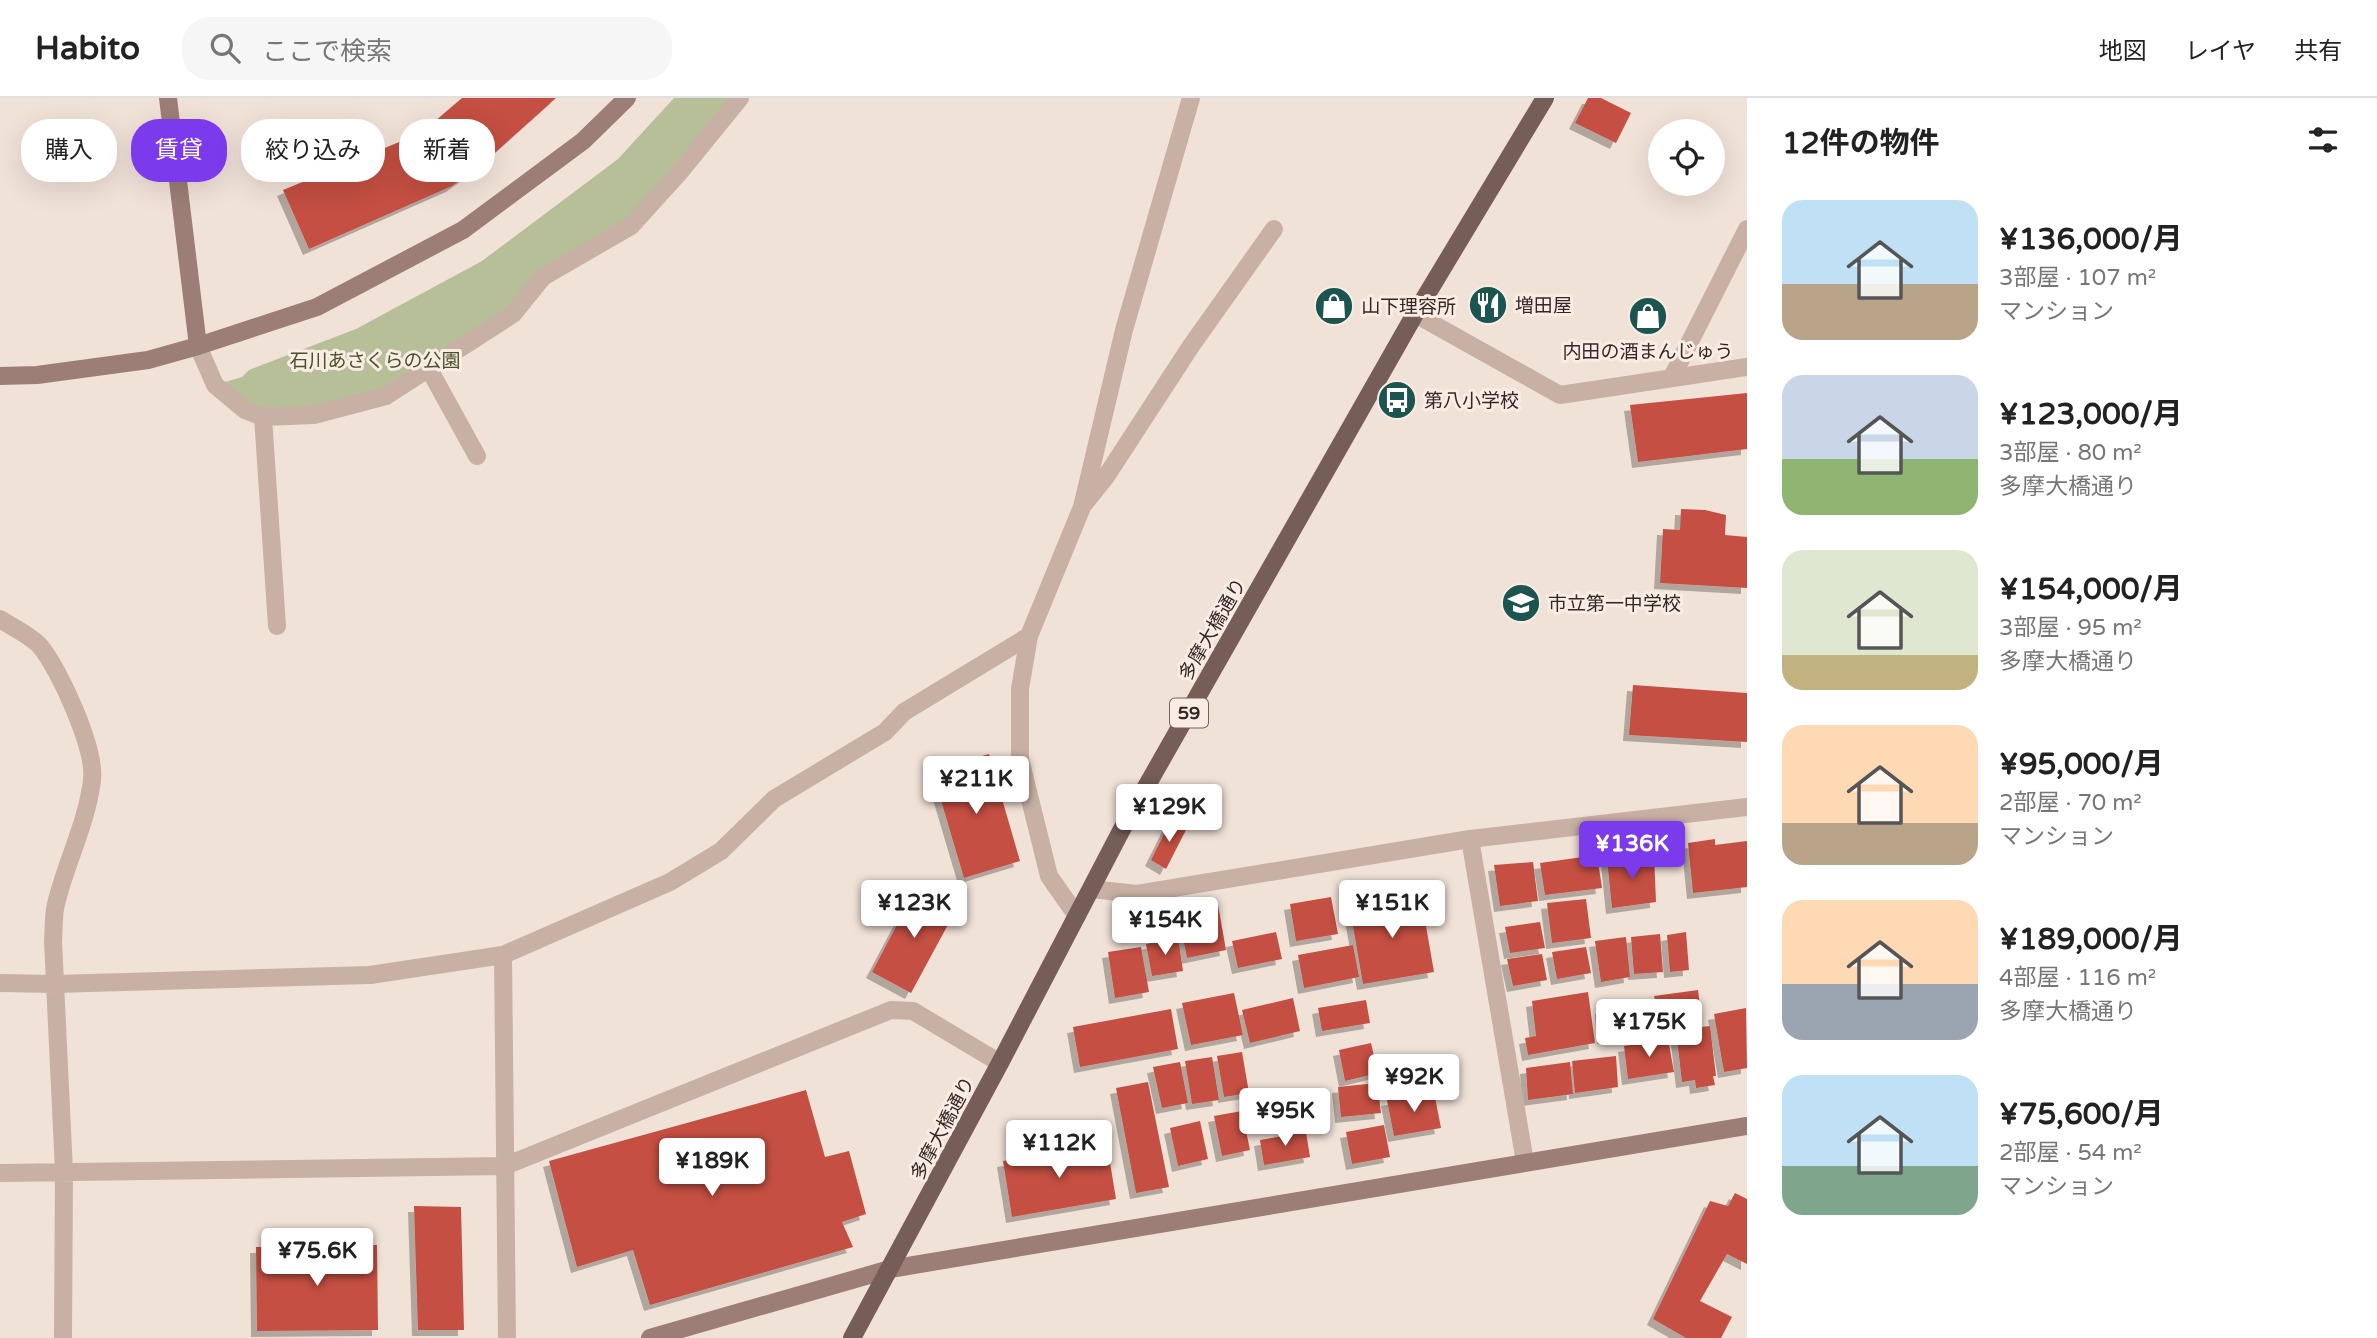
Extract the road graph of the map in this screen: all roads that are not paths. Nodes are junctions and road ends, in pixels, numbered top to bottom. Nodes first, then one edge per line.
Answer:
1 (168, 98) edge
2 (627, 98) edge
3 (740, 98) edge
4 (1191, 98) edge
5 (1545, 98) edge
6 (1274, 229) dead end
7 (1747, 229) edge
8 (1415, 314) junction
9 (198, 346) junction
10 (1747, 367) edge
11 (429, 369) junction
12 (0, 376) edge
13 (1672, 377) junction
14 (263, 417) junction
15 (477, 456) dead end
16 (1083, 507) junction
17 (0, 619) edge
18 (277, 626) dead end
19 (1029, 636) junction
20 (1747, 807) edge
21 (1471, 839) junction
22 (1091, 889) junction
23 (1077, 916) junction
24 (503, 955) junction
25 (0, 983) edge
26 (55, 984) junction
27 (1000, 1063) junction
28 (1747, 1126) edge
29 (1525, 1162) junction
30 (505, 1166) junction
31 (64, 1171) junction
32 (0, 1173) edge
33 (890, 1269) junction
34 (63, 1338) edge
35 (507, 1338) edge
36 (650, 1338) edge
37 (852, 1338) edge

1 - 9 street
2 - 9 street
3 - 11 street
4 - 16 street
5 - 8 main road, 多摩大橋通り / 59
6 - 16 street
7 - 13 street
8 - 13 street
8 - 22 main road, 多摩大橋通り / 59
9 - 12 street
9 - 14 street
10 - 13 street
11 - 14 street
11 - 15 street
14 - 18 street
16 - 19 street
17 - 26 street
19 - 23 street
19 - 24 street
20 - 21 street
21 - 22 street
21 - 29 street
22 - 23 main road, 多摩大橋通り / 59
23 - 27 main road, 多摩大橋通り / 59
24 - 26 street
24 - 30 street
25 - 26 street
26 - 31 street
27 - 30 street
27 - 33 main road, 多摩大橋通り / 59
28 - 29 street
29 - 33 street
30 - 31 street
30 - 35 street
31 - 32 street
31 - 34 street
33 - 36 street
33 - 37 main road, 多摩大橋通り / 59

